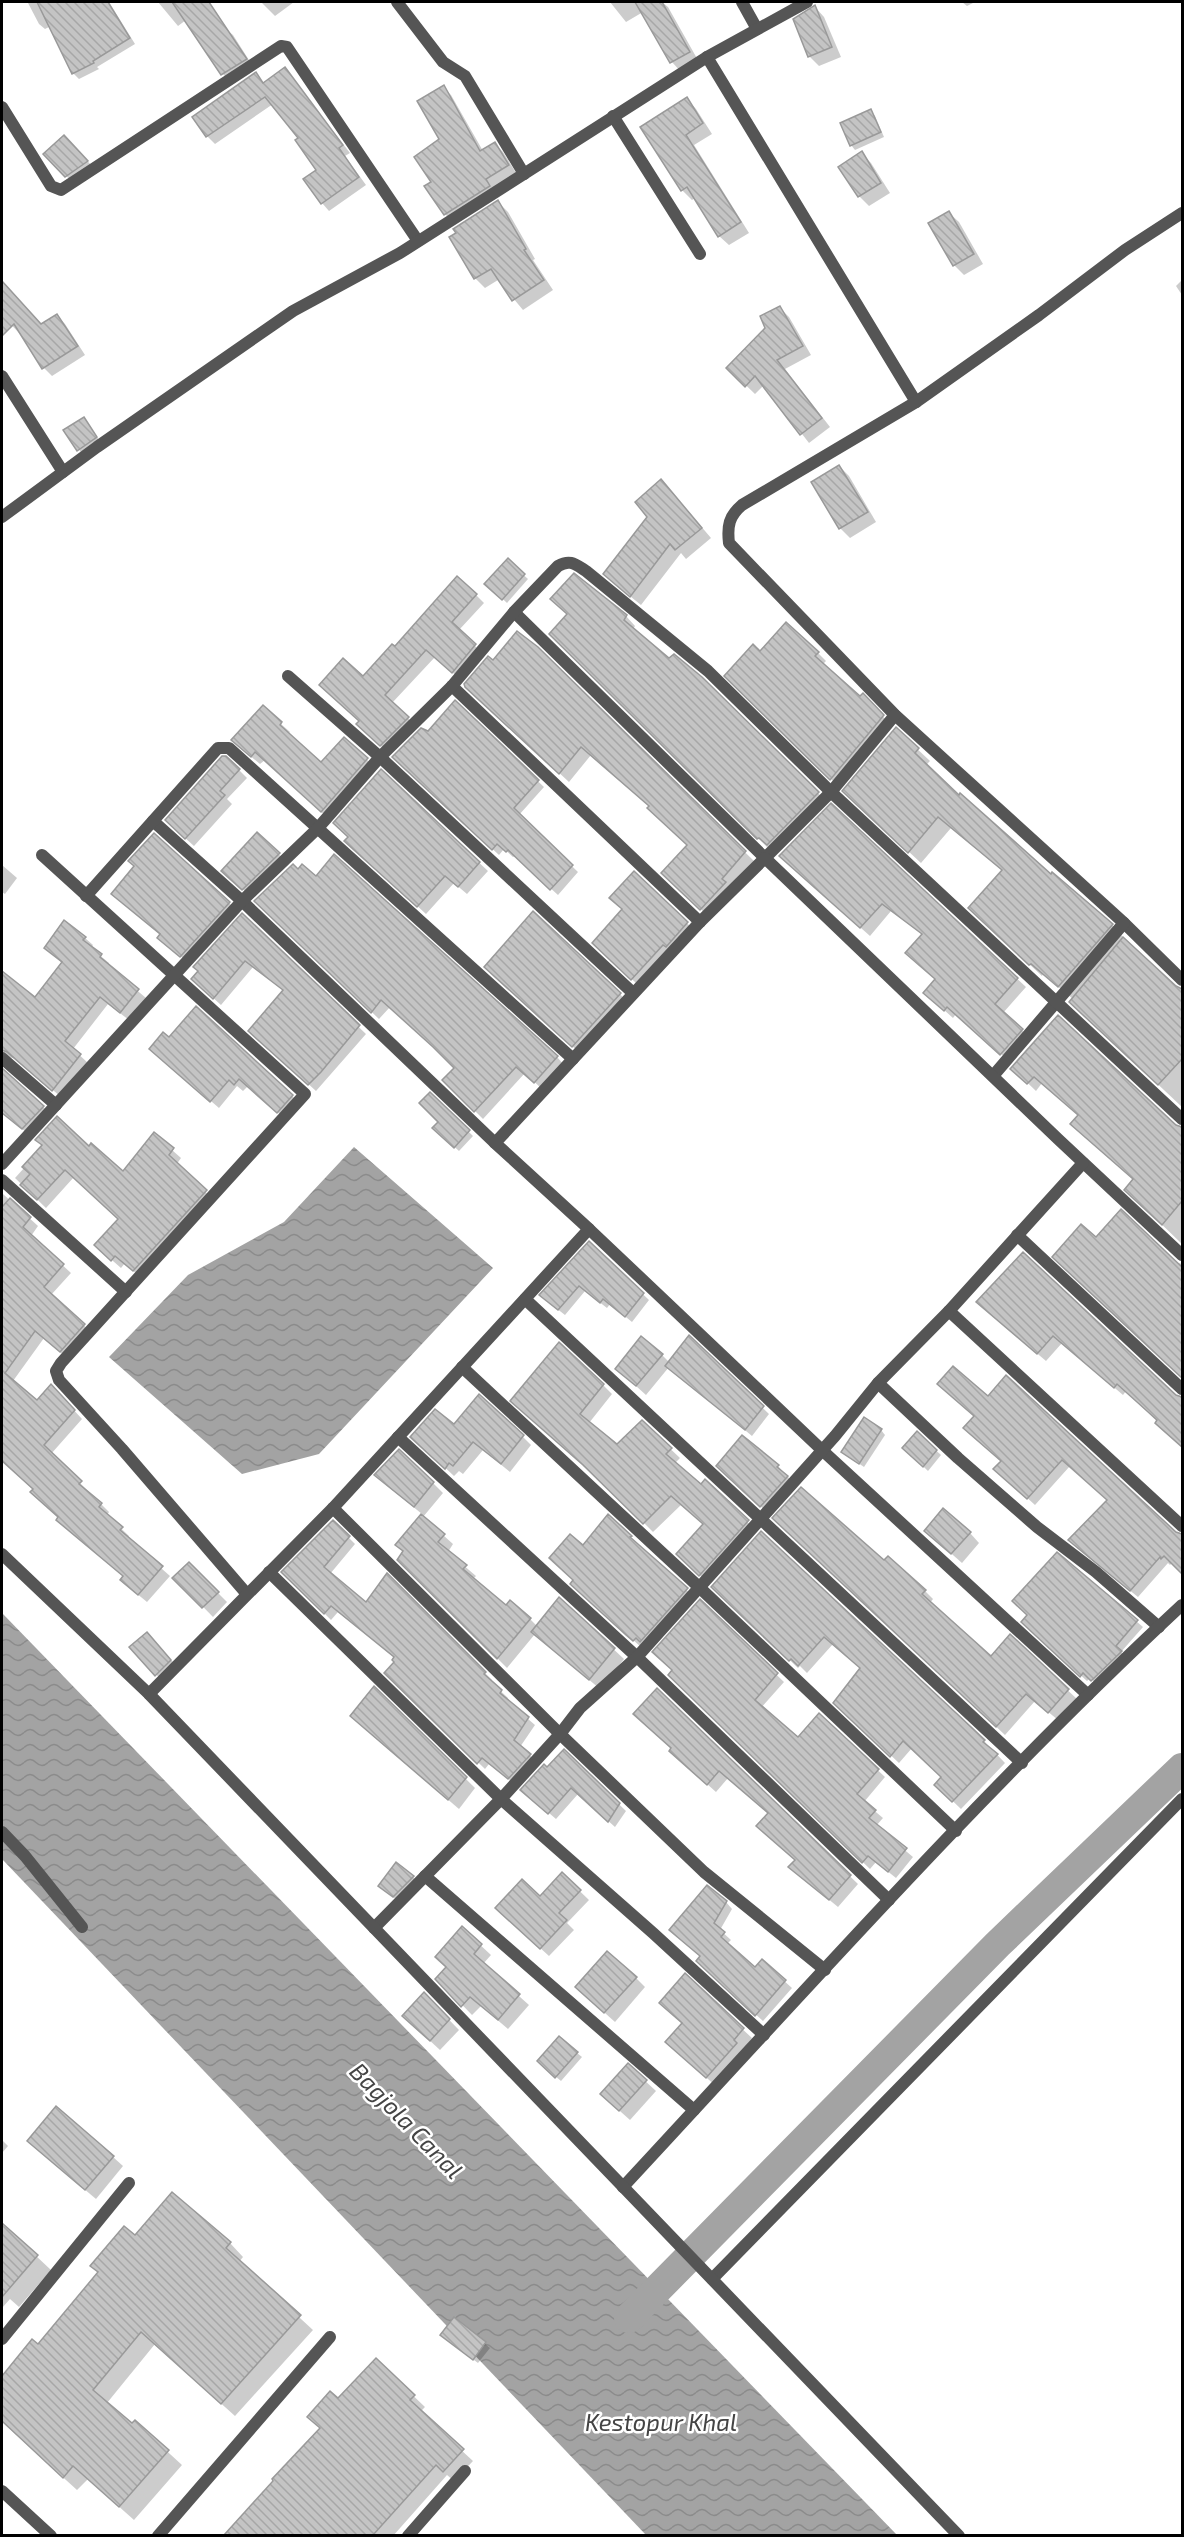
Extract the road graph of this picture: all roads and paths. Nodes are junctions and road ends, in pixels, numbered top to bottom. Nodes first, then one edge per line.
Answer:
1 (397, 2) edge
2 (742, 2) edge
3 (807, 2) edge
4 (757, 29) junction
5 (707, 57) junction
6 (2, 107) edge
7 (613, 116) junction
8 (524, 174) junction
9 (1182, 213) edge
10 (418, 241) junction
11 (700, 254) dead end
12 (2, 376) edge
13 (916, 402) junction
14 (63, 472) junction
15 (2, 517) edge
16 (514, 612) junction
17 (288, 676) dead end
18 (452, 686) junction
19 (895, 716) junction
20 (380, 758) junction
21 (831, 792) junction
22 (153, 821) junction
23 (318, 828) junction
24 (42, 855) dead end
25 (765, 858) junction
26 (86, 896) junction
27 (242, 901) junction
28 (700, 922) junction
29 (1124, 923) junction
30 (176, 974) junction
31 (1182, 980) edge
32 (633, 993) junction
33 (1054, 1002) junction
34 (2, 1058) edge
35 (573, 1059) junction
36 (993, 1076) junction
37 (56, 1105) junction
38 (1182, 1119) edge
39 (495, 1143) junction
40 (2, 1162) edge
41 (1083, 1163) junction
42 (2, 1180) edge
43 (589, 1229) junction
44 (1017, 1235) junction
45 (1182, 1255) edge
46 (126, 1292) junction
47 (525, 1299) junction
48 (949, 1311) junction
49 (462, 1367) junction
50 (878, 1383) junction
51 (1182, 1389) edge
52 (398, 1437) junction
53 (823, 1450) junction
54 (333, 1508) junction
55 (761, 1519) junction
56 (1182, 1526) edge
57 (2, 1554) edge
58 (269, 1572) junction
59 (700, 1588) junction
60 (246, 1593) junction
61 (1182, 1605) edge
62 (1159, 1627) junction
63 (637, 1657) junction
64 (149, 1694) junction
65 (1088, 1695) junction
66 (560, 1734) junction
67 (1022, 1763) junction
68 (501, 1799) junction
69 (1182, 1799) edge
70 (956, 1831) junction
71 (2, 1832) edge
72 (425, 1876) junction
73 (889, 1900) junction
74 (82, 1927) dead end
75 (374, 1928) junction
76 (825, 1970) junction
77 (764, 2035) junction
78 (694, 2110) junction
79 (129, 2183) dead end
80 (623, 2187) junction
81 (712, 2279) junction
82 (330, 2337) dead end
83 (2, 2339) edge
84 (465, 2471) dead end
85 (2, 2491) edge
86 (51, 2535) edge
87 (158, 2535) edge
88 (408, 2535) edge
89 (959, 2535) edge

1 - 8 street
2 - 4 street
3 - 4 street
4 - 5 street
5 - 7 street
5 - 13 street
6 - 10 street
7 - 8 street
7 - 11 street
8 - 10 street
9 - 13 street
10 - 14 street
12 - 14 street
13 - 19 street
14 - 15 street
16 - 18 street
16 - 21 street
16 - 25 street
17 - 20 street
18 - 20 street
18 - 28 street
19 - 21 street
19 - 29 street
20 - 23 street
20 - 32 street
21 - 25 street
21 - 33 street
22 - 23 street
22 - 26 street
22 - 27 street
23 - 27 street
23 - 35 street
24 - 26 street
25 - 28 street
25 - 36 street
26 - 30 street
27 - 30 street
27 - 39 street
28 - 32 street
29 - 31 street
29 - 33 street
30 - 37 street
30 - 46 street
32 - 35 street
33 - 36 street
33 - 38 street
34 - 37 street
35 - 39 street
36 - 41 street
37 - 40 street
39 - 43 street
41 - 44 street
41 - 45 street
42 - 46 street
43 - 47 street
43 - 53 street
44 - 48 street
44 - 51 street
46 - 60 street
47 - 49 street
47 - 55 street
48 - 50 street
48 - 56 street
49 - 52 street
49 - 59 street
50 - 53 street
50 - 62 street
52 - 54 street
52 - 63 street
53 - 55 street
53 - 65 street
54 - 58 street
54 - 66 street
55 - 59 street
55 - 67 street
57 - 64 street
58 - 60 street
58 - 68 street
59 - 63 street
59 - 70 street
60 - 64 street
61 - 62 street
62 - 65 street
63 - 66 street
63 - 73 street
64 - 75 street
65 - 67 street
66 - 68 street
66 - 76 street
67 - 70 street
68 - 72 street
68 - 77 street
69 - 81 street
70 - 73 street
71 - 74 street
72 - 75 street
72 - 78 street
73 - 76 street
75 - 80 street
76 - 77 street
77 - 78 street
78 - 80 street
79 - 83 street
80 - 81 street
81 - 89 street
82 - 87 street
84 - 88 street
85 - 86 street

